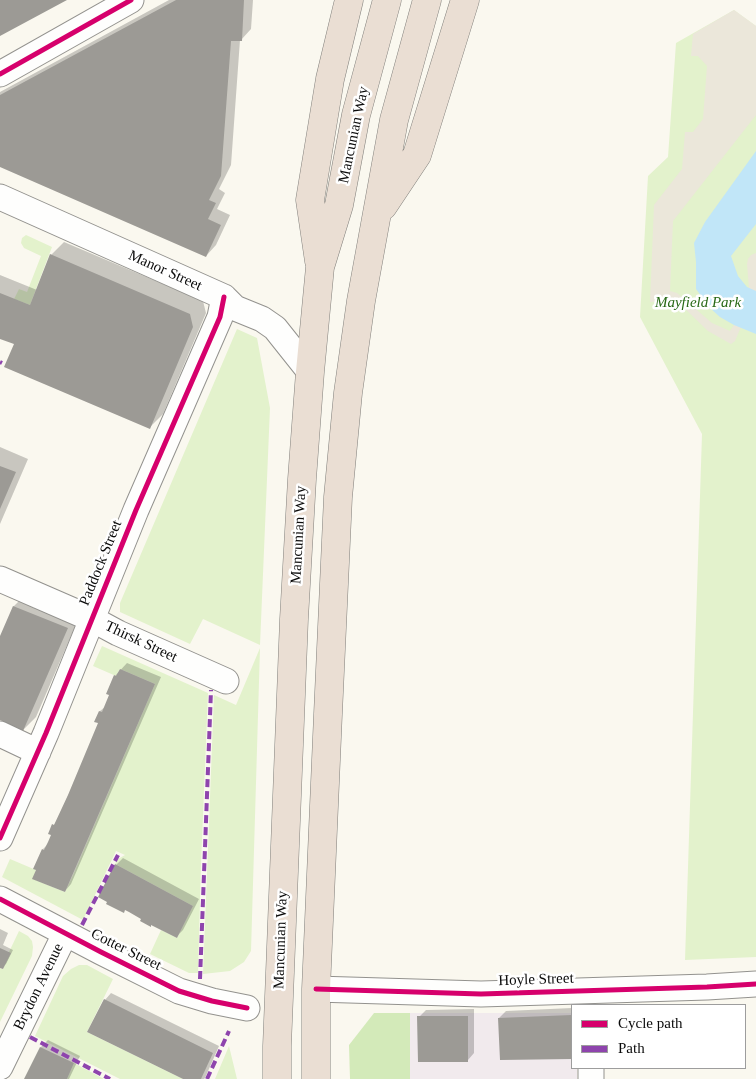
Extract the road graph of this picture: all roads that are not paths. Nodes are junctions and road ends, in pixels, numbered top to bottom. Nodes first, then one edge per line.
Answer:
1 (132, 0) edge
2 (349, 0) edge
3 (387, 0) edge
4 (427, 0) edge
5 (465, 0) edge
6 (0, 74) edge
7 (0, 196) edge
8 (377, 216) junction
9 (320, 267) junction
10 (224, 297) junction
11 (310, 372) junction
12 (0, 579) edge
13 (92, 619) junction
14 (226, 681) dead end
15 (0, 734) edge
16 (38, 752) junction
17 (0, 838) edge
18 (0, 899) edge
19 (65, 934) junction
20 (756, 984) edge
21 (316, 989) junction
22 (591, 998) edge
23 (247, 1008) dead end
24 (0, 1067) edge
25 (277, 1079) edge
26 (316, 1079) edge

1 - 6 street
2 - 9 highway
3 - 9 highway, Mancunian Way
4 - 8 highway
5 - 8 highway
7 - 10 street, Manor Street
8 - 21 highway
9 - 11 highway, Mancunian Way
10 - 11 street, Manor Street
10 - 13 street, Paddock Street
11 - 25 highway, Mancunian Way
12 - 13 street, Thirsk Street
13 - 14 street, Thirsk Street
13 - 16 street, Paddock Street
15 - 16 street
16 - 17 street, Paddock Street
18 - 19 street, Cotter Street
19 - 23 street, Cotter Street
19 - 24 street, Brydon Avenue
20 - 22 street, Hoyle Street
21 - 22 street, Hoyle Street
21 - 26 highway

